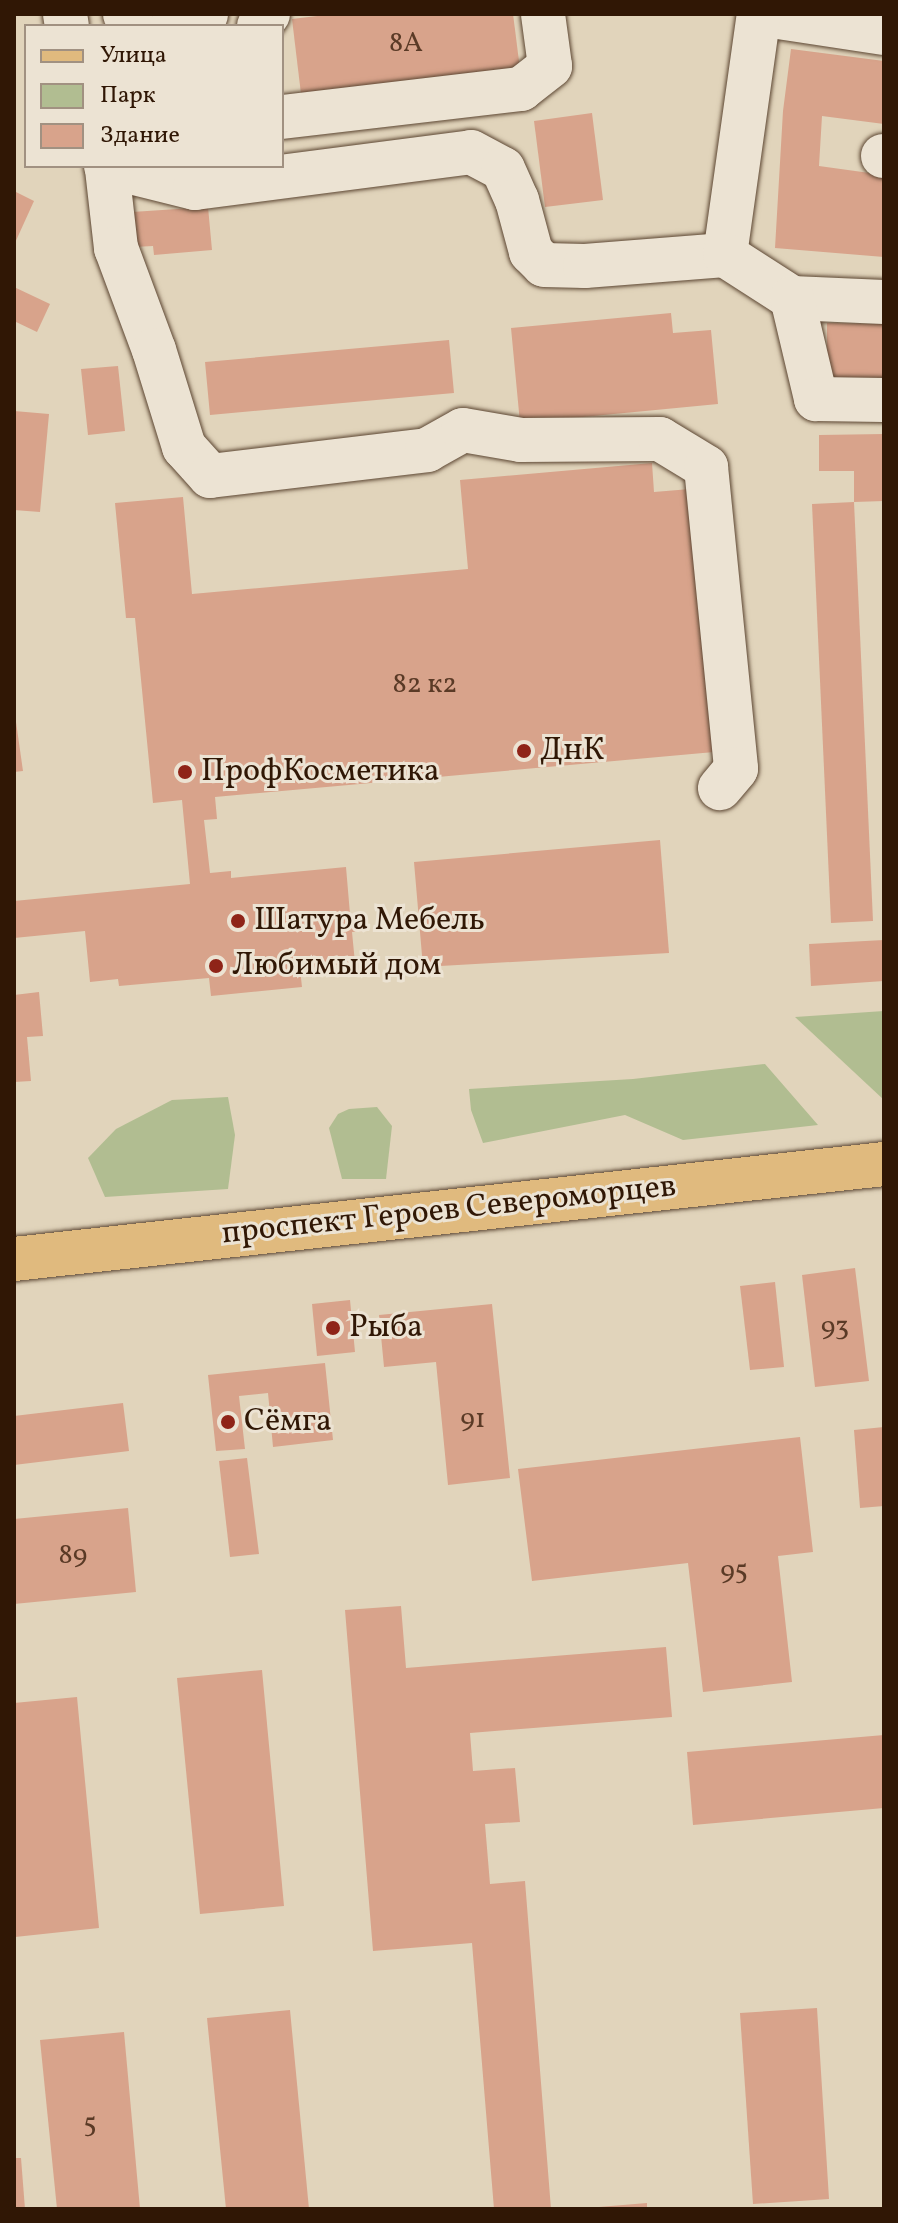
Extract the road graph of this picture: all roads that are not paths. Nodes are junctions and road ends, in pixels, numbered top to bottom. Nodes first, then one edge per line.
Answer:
1 (206, 14) edge
2 (543, 14) edge
3 (759, 14) edge
4 (178, 24) edge
5 (884, 33) edge
6 (284, 117) edge
7 (107, 168) edge
8 (111, 168) edge
9 (725, 255) junction
10 (792, 298) junction
11 (884, 302) edge
12 (884, 400) edge
13 (720, 788) dead end
14 (884, 1164) edge
15 (14, 1259) edge

1 - 4 lane
2 - 6 lane
3 - 5 lane
3 - 9 lane
7 - 13 lane
8 - 9 lane
9 - 10 lane
10 - 11 lane
10 - 12 lane
14 - 15 main road, проспект Героев Североморцев

